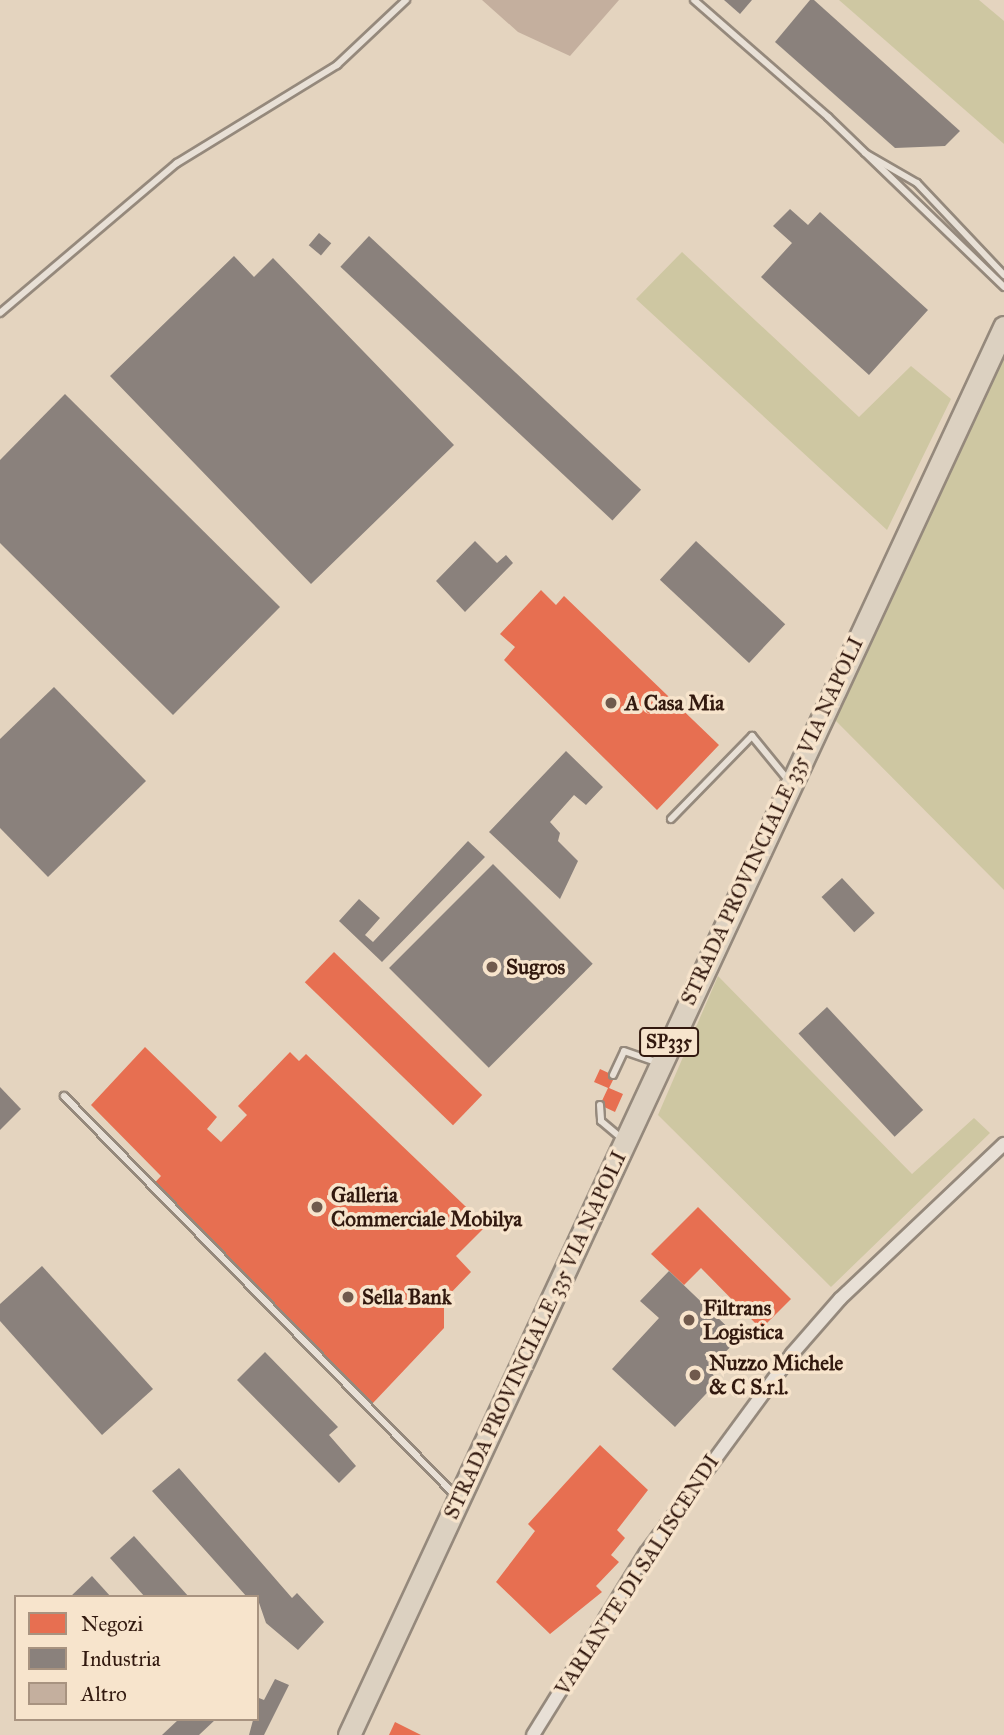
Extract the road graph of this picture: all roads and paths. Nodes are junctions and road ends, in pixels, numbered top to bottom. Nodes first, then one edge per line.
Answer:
1 (406, 0) edge
2 (694, 0) edge
3 (860, 150) junction
4 (1004, 275) edge
5 (1004, 287) edge
6 (0, 313) edge
7 (1004, 327) edge
8 (998, 348) edge
9 (789, 781) junction
10 (671, 819) dead end
11 (660, 1064) junction
12 (613, 1075) dead end
13 (64, 1096) dead end
14 (600, 1105) dead end
15 (625, 1140) junction
16 (1004, 1144) edge
17 (459, 1500) junction
18 (349, 1735) edge
19 (533, 1735) edge

1 - 6 lane
2 - 3 lane
3 - 4 lane
3 - 5 lane
7 - 8 main road, STRADA PROVINCIALE 335 VIA NAPOLI / SP335
8 - 9 main road, STRADA PROVINCIALE 335 VIA NAPOLI / SP335
9 - 10 lane
9 - 11 main road, STRADA PROVINCIALE 335 VIA NAPOLI / SP335
11 - 12 lane
11 - 15 main road, STRADA PROVINCIALE 335 VIA NAPOLI / SP335
13 - 17 lane
14 - 15 lane
15 - 17 main road, STRADA PROVINCIALE 335 VIA NAPOLI / SP335
16 - 19 street, VARIANTE DI SALISCENDI
17 - 18 main road, STRADA PROVINCIALE 335 VIA NAPOLI / SP335

